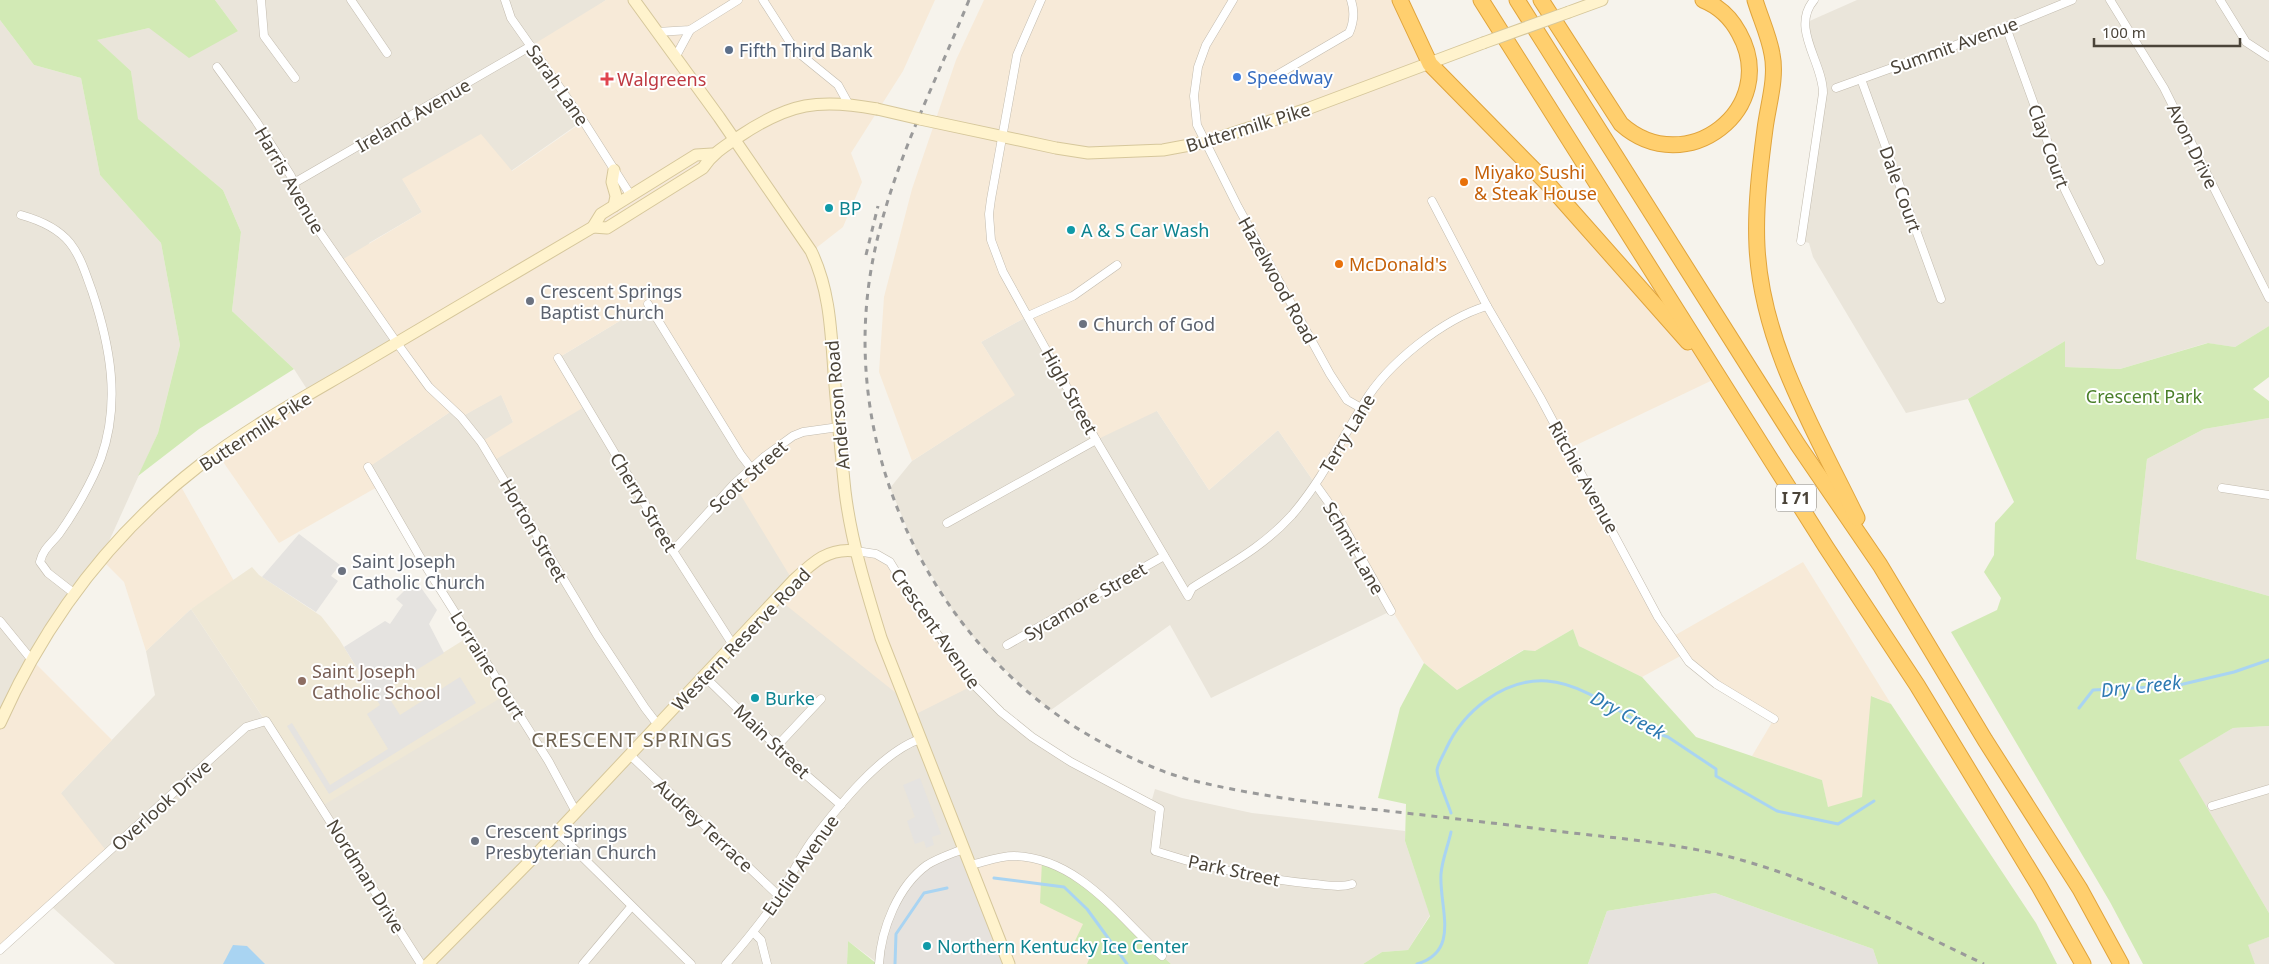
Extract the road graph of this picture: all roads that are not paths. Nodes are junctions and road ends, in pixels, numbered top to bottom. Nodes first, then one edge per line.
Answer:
1 (261, 0) edge
2 (351, 0) edge
3 (505, 0) edge
4 (634, 0) edge
5 (738, 0) edge
6 (763, 0) edge
7 (1041, 0) edge
8 (1233, 0) edge
9 (1351, 0) edge
10 (1400, 0) edge
11 (1481, 0) edge
12 (1517, 0) edge
13 (1542, 0) edge
14 (1602, 0) edge
15 (1703, 0) edge
16 (1754, 0) edge
17 (1814, 0) edge
18 (2072, 0) edge
19 (2110, 0) edge
20 (2220, 0) edge
21 (2006, 27) junction
22 (690, 30) junction
23 (657, 32) junction
24 (531, 46) junction
25 (387, 53) dead end
26 (676, 56) junction
27 (2269, 57) edge
28 (1430, 64) junction
29 (216, 66) dead end
30 (1277, 75) dead end
31 (295, 78) dead end
32 (1861, 79) junction
33 (1836, 88) dead end
34 (848, 103) junction
35 (1003, 137) junction
36 (734, 140) junction
37 (1206, 142) junction
38 (712, 154) junction
39 (614, 170) junction
40 (294, 183) junction
41 (631, 196) junction
42 (1432, 201) dead end
43 (614, 206) junction
44 (21, 215) dead end
45 (593, 227) junction
46 (1801, 241) dead end
47 (2100, 261) dead end
48 (1117, 265) dead end
49 (2269, 298) edge
50 (1941, 299) dead end
51 (648, 304) dead end
52 (1487, 306) junction
53 (1028, 316) junction
54 (396, 343) junction
55 (558, 358) dead end
56 (1718, 377) junction
57 (1361, 408) junction
58 (839, 428) junction
59 (1096, 440) junction
60 (368, 467) dead end
61 (752, 468) junction
62 (1316, 485) junction
63 (2222, 488) dead end
64 (2269, 495) edge
65 (947, 523) dead end
66 (856, 551) junction
67 (673, 552) junction
68 (1164, 556) junction
69 (1880, 565) junction
70 (1217, 572) joint
71 (75, 594) junction
72 (1391, 611) dead end
73 (0, 621) edge
74 (733, 645) junction
75 (1007, 645) dead end
76 (31, 659) junction
77 (704, 676) junction
78 (820, 699) dead end
79 (1774, 719) dead end
80 (0, 723) edge
81 (658, 725) junction
82 (920, 739) junction
83 (777, 746) junction
84 (630, 754) junction
85 (310, 788) joint
86 (2269, 789) edge
87 (841, 805) junction
88 (2212, 806) dead end
89 (576, 812) junction
90 (1160, 812) joint
91 (557, 832) junction
92 (963, 849) junction
93 (970, 865) junction
94 (1352, 884) dead end
95 (779, 896) junction
96 (631, 907) junction
97 (753, 932) junction
98 (0, 950) edge
99 (1162, 956) dead end
100 (421, 964) edge
101 (428, 964) edge
102 (583, 964) edge
103 (690, 964) edge
104 (726, 964) edge
105 (767, 964) edge
106 (879, 964) edge
107 (1009, 964) edge
108 (2083, 964) edge
109 (2120, 964) edge

1 - 31 street
2 - 25 street
3 - 24 street, Sarah Lane
4 - 23 main road, Anderson Road
5 - 22 street
6 - 34 street
7 - 35 street, High Street
8 - 37 street, Hazelwood Road
9 - 30 street
10 - 28 highway
11 - 56 highway, I 71
12 - 69 highway, I 71
13 - 15 highway
14 - 28 main road, Buttermilk Pike, bridge
16 - 69 highway
17 - 46 street
18 - 21 street, Summit Avenue
19 - 49 street, Avon Drive
20 - 27 street
21 - 32 street, Summit Avenue
21 - 47 street, Clay Court
22 - 23 street
22 - 26 street
23 - 26 main road, Anderson Road
24 - 39 street, Sarah Lane
24 - 40 street, Ireland Avenue
26 - 36 main road, Anderson Road
28 - 37 main road, Buttermilk Pike
28 - 56 highway
29 - 40 street, Harris Avenue
32 - 33 street, Summit Avenue
32 - 50 street, Dale Court
34 - 35 main road, Buttermilk Pike, bridge
34 - 36 main road, Buttermilk Pike
35 - 37 main road, Buttermilk Pike
35 - 53 street, High Street
36 - 38 main road, Buttermilk Pike
36 - 58 main road, Anderson Road
37 - 57 street, Hazelwood Road
38 - 41 main road, Buttermilk Pike
38 - 45 main road, Buttermilk Pike
39 - 41 street, Sarah Lane
39 - 43 main road
40 - 54 street, Harris Avenue
41 - 43 main road, Buttermilk Pike
42 - 52 street, Ritchie Avenue
43 - 45 main road, Buttermilk Pike
44 - 71 street
45 - 54 main road, Buttermilk Pike
48 - 53 street
51 - 61 street
52 - 57 street, Terry Lane
52 - 79 street, Ritchie Avenue
53 - 59 street, High Street
54 - 71 main road, Buttermilk Pike
54 - 81 street, Horton Street
55 - 67 street, Cherry Street
56 - 108 highway, I 71
57 - 62 street, Terry Lane
58 - 61 street, Scott Street
58 - 66 main road, Anderson Road
59 - 65 street
59 - 68 street, High Street
60 - 89 street, Lorraine Court
61 - 67 street, Scott Street
62 - 70 street, Terry Lane
62 - 72 street, Schmit Lane
63 - 64 street
66 - 74 main road, Western Reserve Road
66 - 82 main road, Anderson Road
66 - 90 street, Crescent Avenue
67 - 74 street, Cherry Street
68 - 70 street, High Street
68 - 75 street, Sycamore Street
69 - 109 highway, I 71
71 - 76 main road, Buttermilk Pike
73 - 76 street
74 - 77 main road, Western Reserve Road
76 - 80 main road, Buttermilk Pike
77 - 81 main road, Western Reserve Road
77 - 83 street, Main Street
78 - 83 street
81 - 84 main road, Western Reserve Road
82 - 87 street, Euclid Avenue
82 - 92 main road, Anderson Road
83 - 87 street, Main Street
84 - 89 main road, Western Reserve Road
84 - 95 street, Audrey Terrace
85 - 98 street, Overlook Drive
85 - 100 street, Nordman Drive
86 - 88 street
87 - 95 street, Euclid Avenue
89 - 91 main road, Western Reserve Road
90 - 94 street, Park Street
91 - 96 street
91 - 101 main road, Western Reserve Road
92 - 93 main road, Anderson Road
92 - 106 street
93 - 99 street
93 - 107 main road, Anderson Road
95 - 97 street, Euclid Avenue
96 - 102 street
96 - 103 street
97 - 104 street
97 - 105 street, Euclid Avenue

